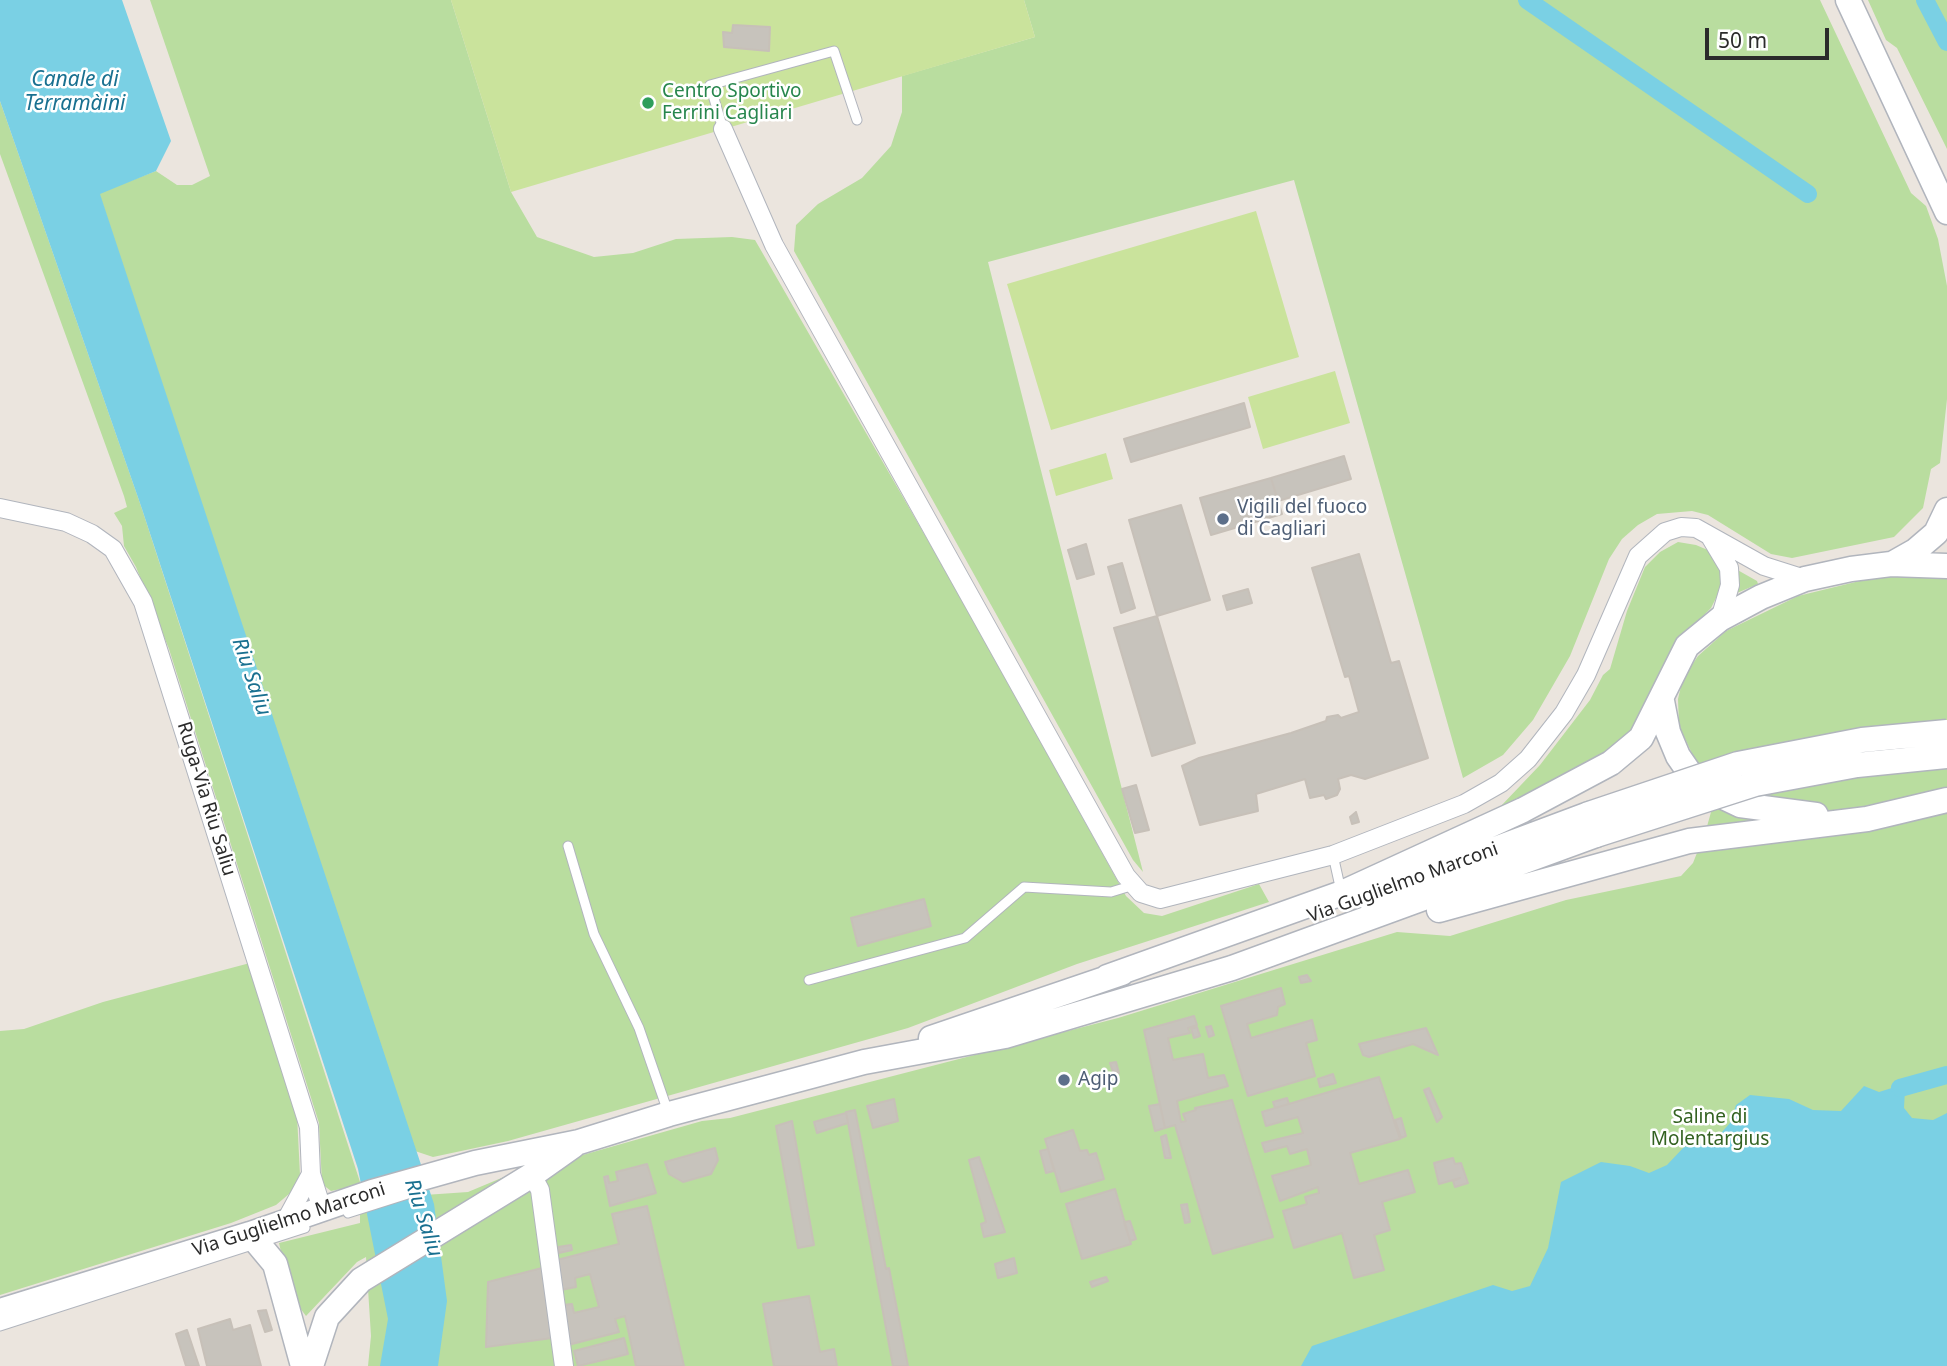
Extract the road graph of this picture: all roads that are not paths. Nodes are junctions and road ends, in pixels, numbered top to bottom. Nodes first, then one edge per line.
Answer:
1 (1848, 0) edge
2 (857, 120) dead end
3 (723, 130) joint
4 (1947, 212) edge
5 (0, 508) edge
6 (1947, 510) edge
7 (1707, 532) junction
8 (1891, 564) junction
9 (1947, 566) edge
10 (1805, 579) junction
11 (1720, 619) junction
12 (1662, 701) junction
13 (1947, 732) edge
14 (1947, 756) edge
15 (1947, 800) edge
16 (1867, 818) junction
17 (1947, 819) edge
18 (1593, 824) junction
19 (568, 846) dead end
20 (1333, 855) junction
21 (1134, 885) junction
22 (1342, 893) junction
23 (1232, 968) junction
24 (1107, 977) junction
25 (809, 981) dead end
26 (864, 1062) junction
27 (669, 1114) junction
28 (579, 1142) junction
29 (477, 1168) junction
30 (311, 1174) junction
31 (532, 1175) junction
32 (441, 1184) dead end
33 (416, 1192) dead end
34 (329, 1213) junction
35 (285, 1222) junction
36 (254, 1239) junction
37 (0, 1311) edge
38 (0, 1326) edge
39 (303, 1366) edge
40 (311, 1366) edge
41 (564, 1366) edge

1 - 4 main road
2 - 3 lane
3 - 21 street
5 - 30 street, Ruga-Via Riu Saliu
6 - 8 main road
7 - 10 street
7 - 11 street
7 - 20 street
8 - 9 main road
8 - 10 main road
10 - 11 main road
11 - 12 main road
12 - 16 main road
12 - 22 main road
13 - 18 main road, Via Guglielmo Marconi, bridge
14 - 18 main road, Via Guglielmo Marconi, bridge
15 - 16 main road
16 - 17 main road
16 - 23 main road
18 - 23 main road, Via Guglielmo Marconi
18 - 24 main road, Via Guglielmo Marconi
19 - 27 lane
20 - 21 street
20 - 22 lane
21 - 25 lane
22 - 24 main road
23 - 26 main road, Via Guglielmo Marconi
24 - 26 main road, Via Guglielmo Marconi
26 - 27 main road, Via Guglielmo Marconi
27 - 28 main road, Via Guglielmo Marconi
28 - 29 main road, Via Guglielmo Marconi
28 - 31 main road
29 - 32 lane
29 - 34 main road, Via Guglielmo Marconi
30 - 34 street, Ruga-Via Riu Saliu
30 - 35 street
31 - 40 main road
31 - 41 street
33 - 34 lane
34 - 35 main road, Via Guglielmo Marconi
34 - 36 lane
35 - 36 main road, Via Guglielmo Marconi
36 - 37 main road, Via Guglielmo Marconi
36 - 38 lane
36 - 39 main road

